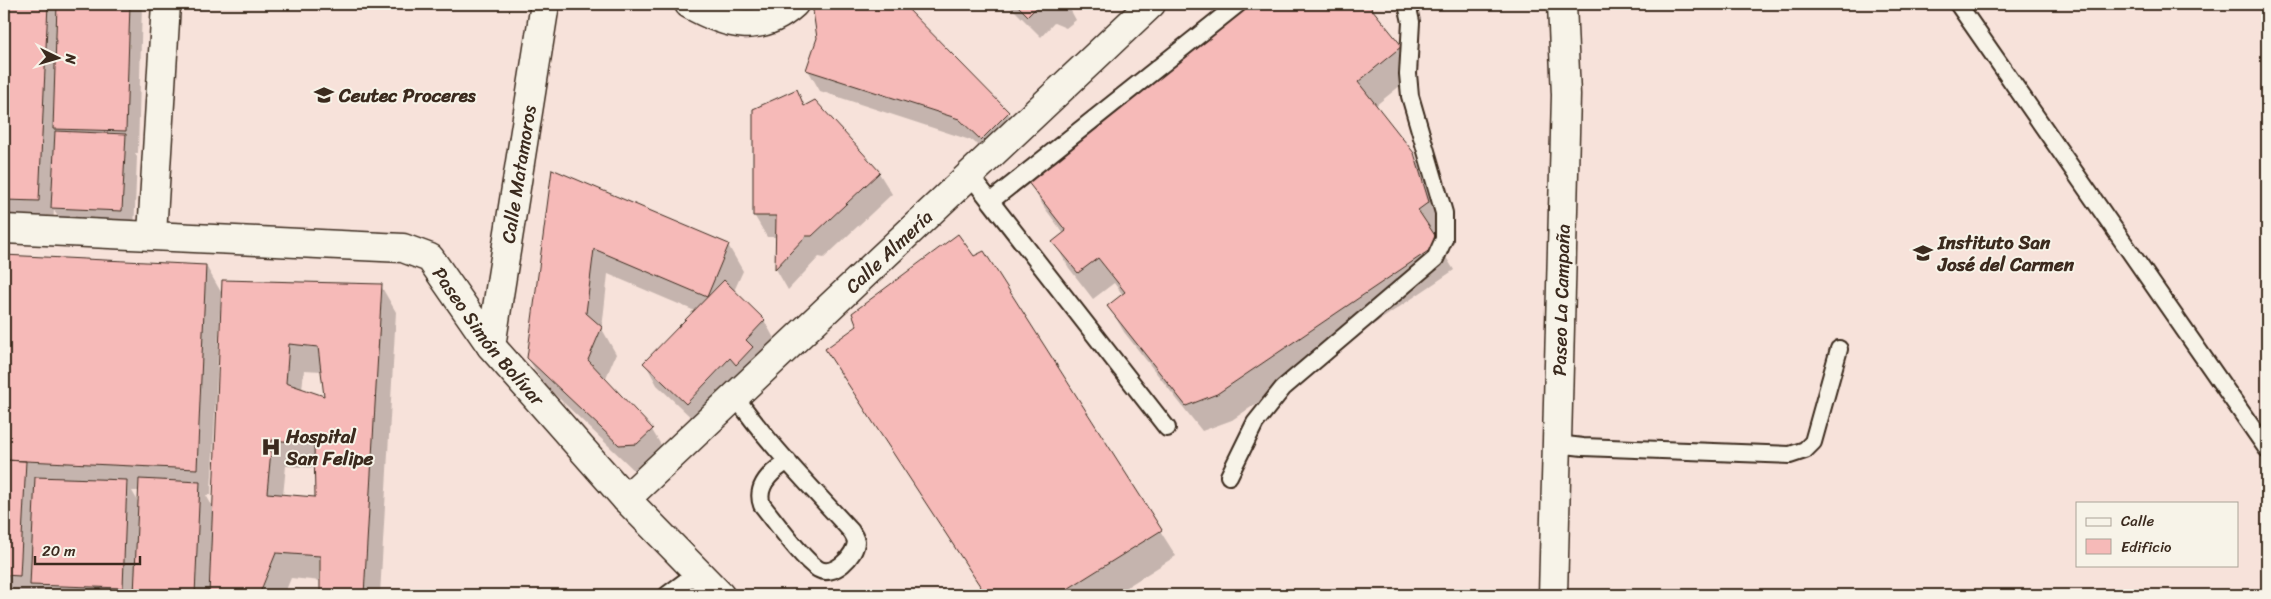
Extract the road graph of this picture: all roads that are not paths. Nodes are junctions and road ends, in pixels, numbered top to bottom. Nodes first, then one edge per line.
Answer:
1 (166, 4) edge
2 (546, 4) edge
3 (689, 4) edge
4 (794, 4) edge
5 (1151, 4) edge
6 (1238, 4) edge
7 (1407, 4) edge
8 (1562, 4) edge
9 (1958, 4) edge
10 (970, 175) junction
11 (991, 201) junction
12 (4, 229) edge
13 (152, 234) junction
14 (491, 346) junction
15 (1839, 349) dead end
16 (735, 396) junction
17 (1167, 428) dead end
18 (1557, 444) junction
19 (2267, 449) edge
20 (788, 461) junction
21 (1229, 476) dead end
22 (626, 500) junction
23 (698, 572) junction
24 (667, 595) edge
25 (720, 595) edge
26 (1553, 595) edge

1 - 13 street
2 - 14 street, Calle Matamoros
3 - 4 street
5 - 10 street, Calle Almería
6 - 11 lane
7 - 21 lane
8 - 18 street, Paseo La Campaña
9 - 19 lane
10 - 11 lane
10 - 16 street, Calle Almería
11 - 17 lane
12 - 13 street, Paseo Simón Bolívar
13 - 14 street, Paseo Simón Bolívar
14 - 22 street, Paseo Simón Bolívar
15 - 18 lane
16 - 20 lane
16 - 22 street, Calle Almería
18 - 26 street, Paseo La Campaña
20 - 20 lane
22 - 23 street, Paseo Simón Bolívar
23 - 24 lane
23 - 25 street, Paseo Simón Bolívar

